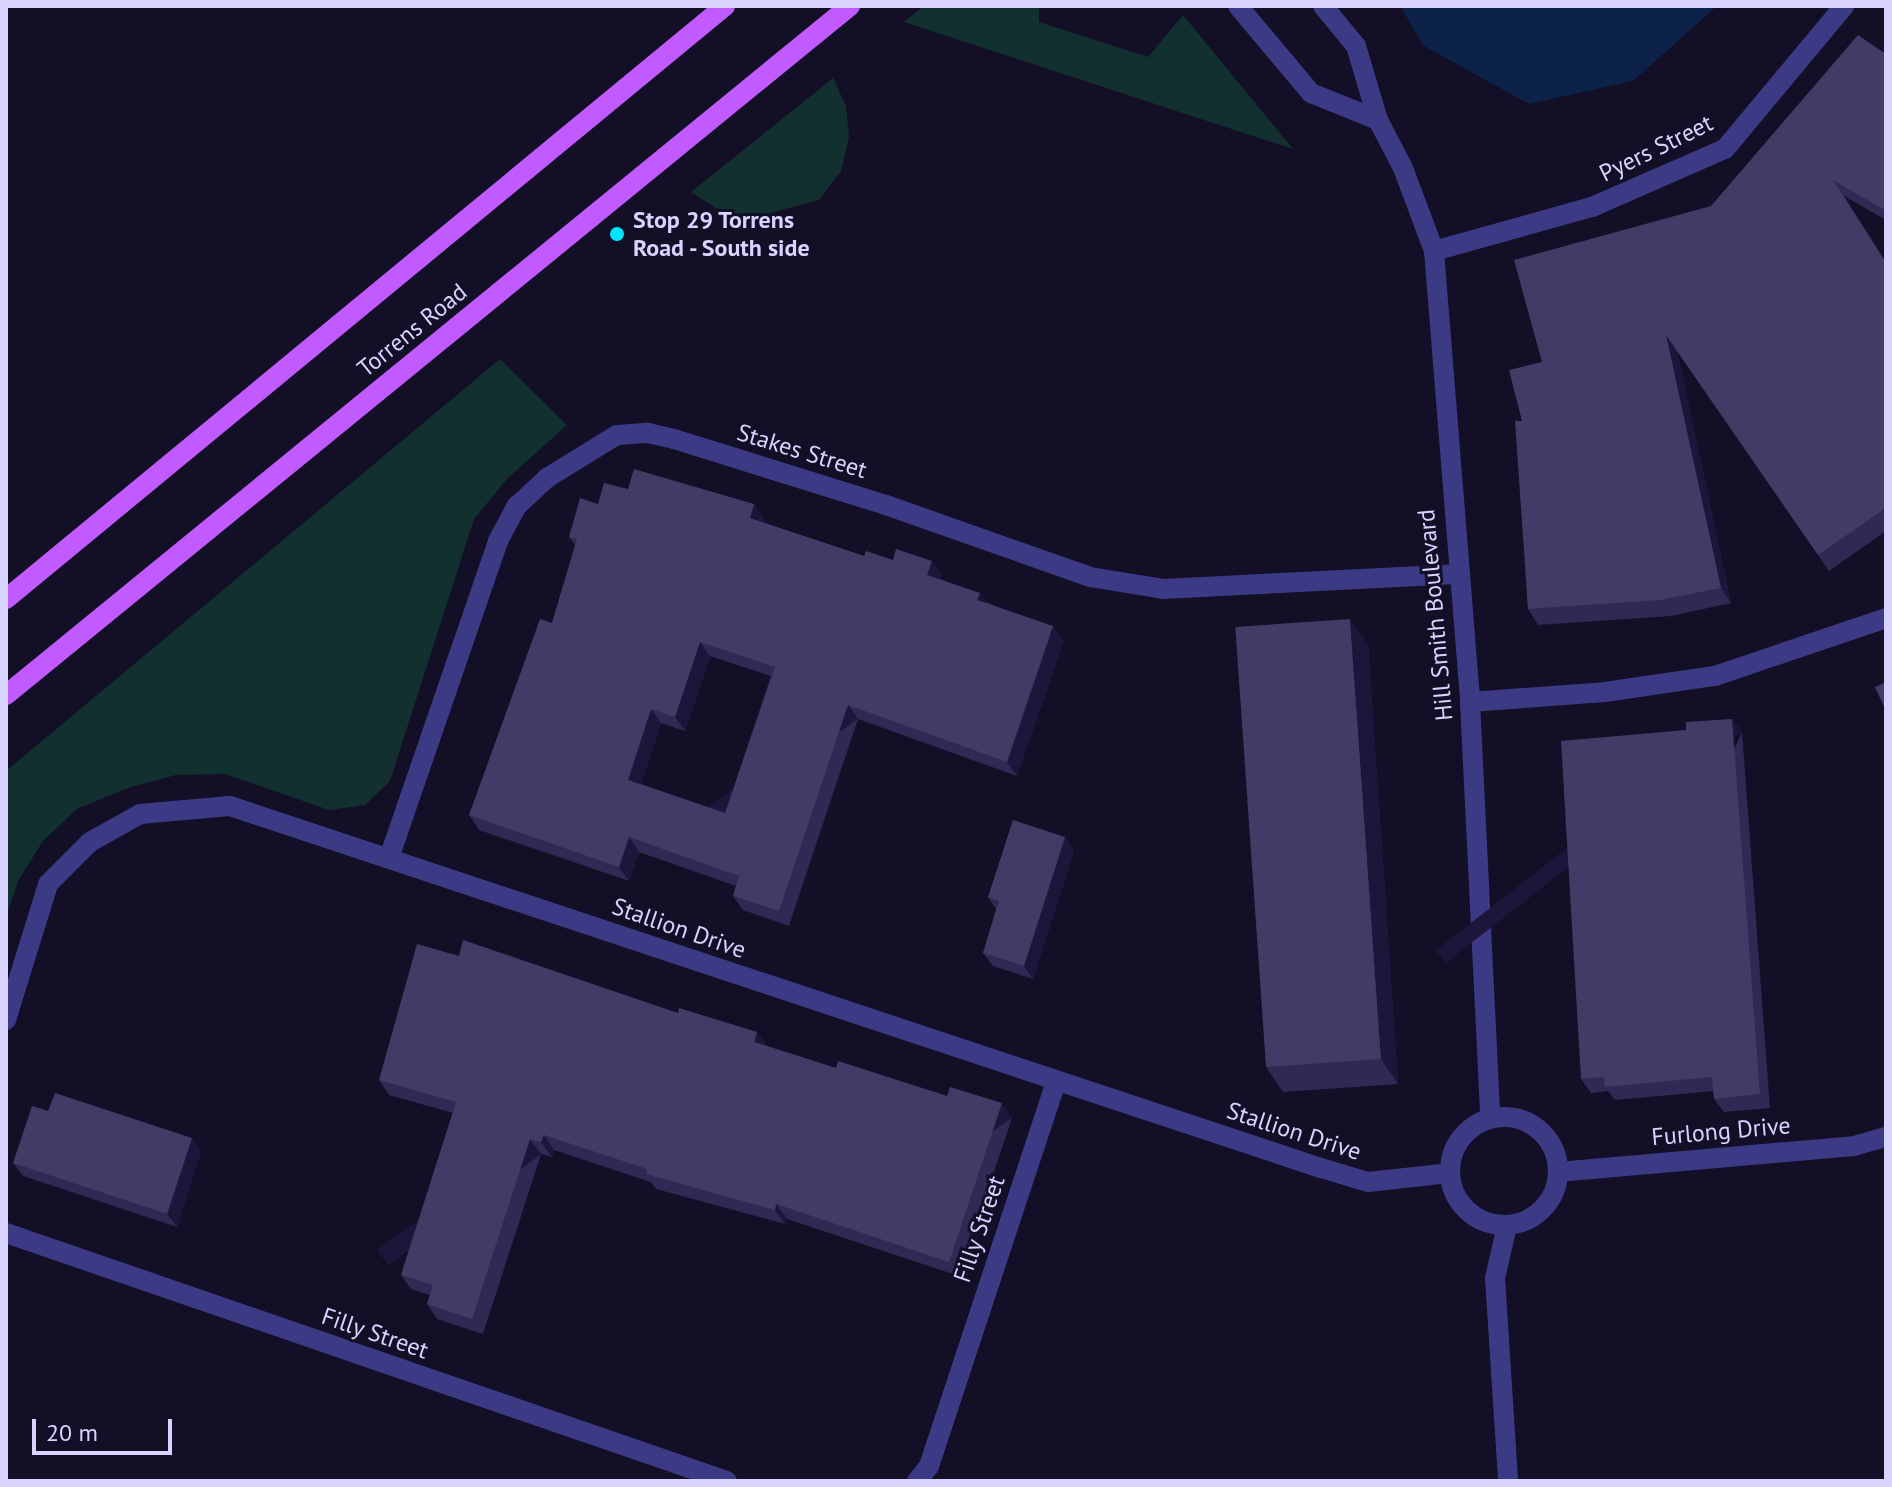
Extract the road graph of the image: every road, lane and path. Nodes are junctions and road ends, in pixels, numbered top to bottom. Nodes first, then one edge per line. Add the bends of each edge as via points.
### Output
1 (725, 6) edge
2 (850, 6) edge
3 (1238, 6) edge
4 (1323, 6) edge
5 (1844, 6) edge
6 (1378, 120) junction
7 (1434, 251) junction
8 (1457, 574) junction
9 (6, 599) edge
10 (1886, 618) edge
11 (6, 695) edge
12 (1470, 702) junction
13 (389, 858) junction
14 (6, 1020) edge
15 (1056, 1083) junction
16 (1490, 1118) junction
17 (1886, 1137) edge
18 (1558, 1172) junction
19 (1449, 1173) junction
20 (1507, 1226) junction
21 (6, 1233) edge
22 (727, 1481) edge
23 (917, 1481) edge
24 (1508, 1481) edge

1 - 9 main road, Torrens Road
2 - 11 main road, Torrens Road
3 - 6 street via 1311,93
4 - 6 street, Hill Smith Boulevard via 1356,46
5 - 7 street, Pyers Street via 1725,149 1592,207
6 - 7 street, Hill Smith Boulevard via 1403,168
7 - 8 street, Hill Smith Boulevard
8 - 12 street, Hill Smith Boulevard
8 - 13 street, Stakes Street via 1163,589 1090,577 776,470 648,433 617,435 547,478 517,506 498,541
10 - 12 street via 1715,676 1605,692
12 - 16 street, Hill Smith Boulevard
13 - 14 street, Stallion Drive via 230,806 140,814 90,842 48,884
13 - 15 street, Stallion Drive
15 - 19 street, Stallion Drive via 1368,1182
15 - 23 street, Filly Street via 929,1466
16 - 18 street via 1523,1120 1537,1128 1549,1140
16 - 19 street via 1460,1139
17 - 18 street, Furlong Drive via 1854,1146
18 - 20 street via 1548,1202 1537,1214
19 - 20 street via 1453,1191 1468,1211 1490,1224
20 - 24 street via 1495,1278
21 - 22 street, Filly Street

